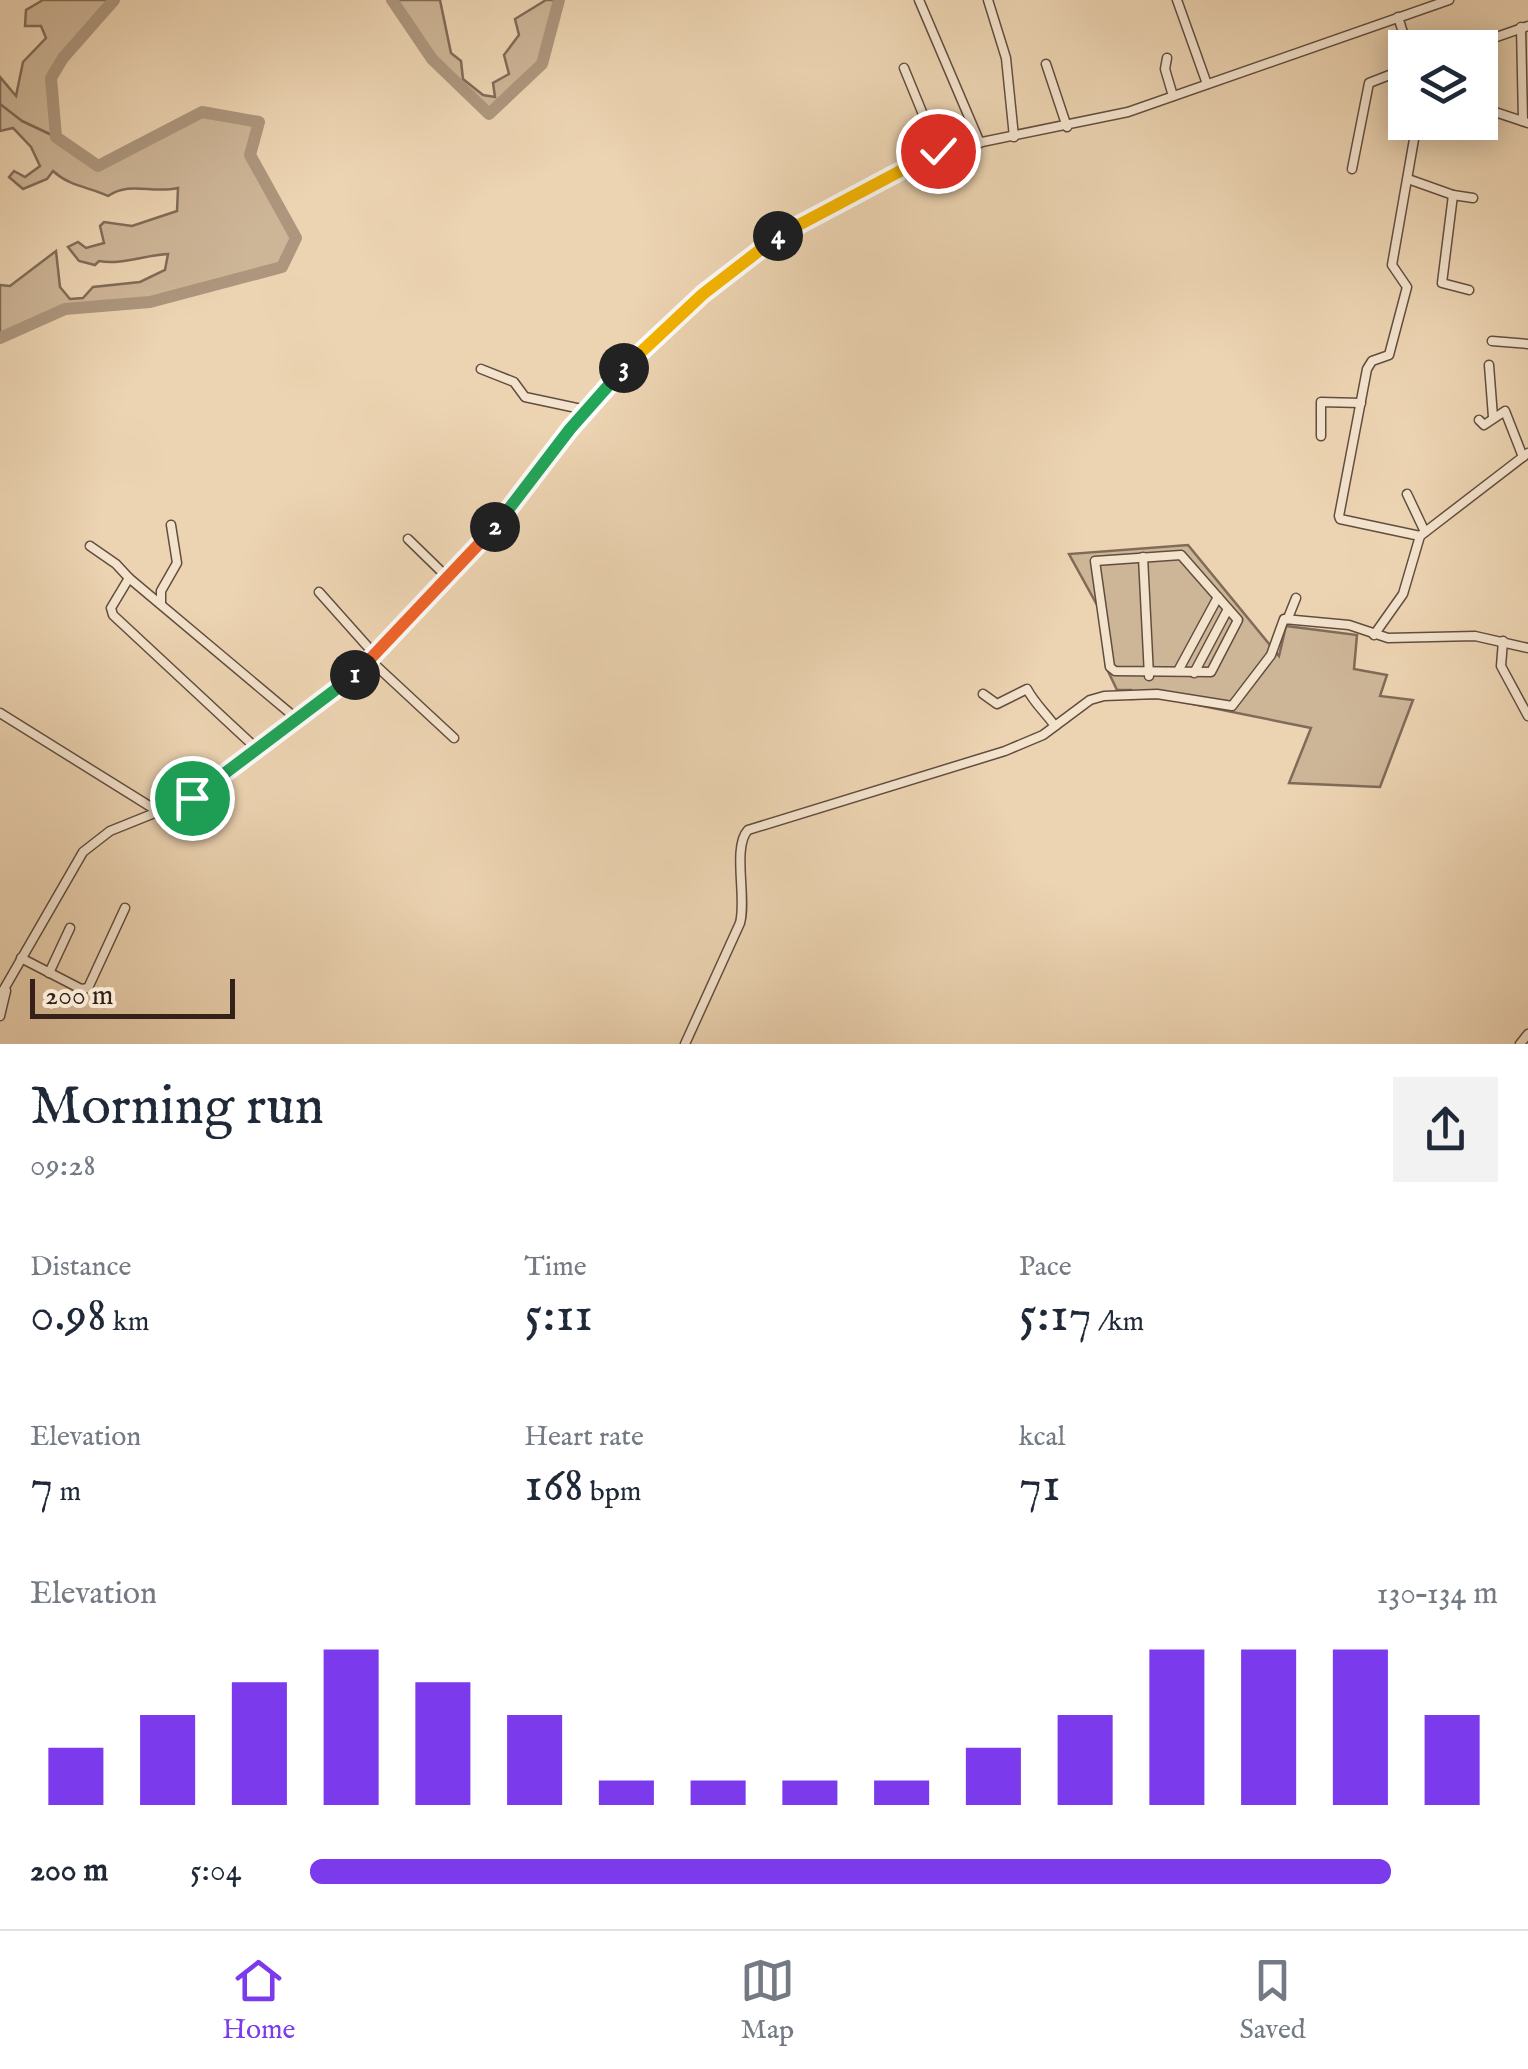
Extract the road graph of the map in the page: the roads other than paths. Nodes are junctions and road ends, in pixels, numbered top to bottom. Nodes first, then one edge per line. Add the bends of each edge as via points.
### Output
1 (919, 0) edge
2 (988, 0) edge
3 (1178, 0) edge
4 (1411, 0) edge
5 (1449, 0) edge
6 (1412, 12) junction
7 (1398, 17) junction
8 (1525, 27) edge
9 (1402, 30) edge
10 (1498, 36) edge
11 (1167, 58) dead end
12 (1046, 64) dead end
13 (904, 68) dead end
14 (1388, 76) edge
15 (1207, 84) junction
16 (1173, 96) junction
17 (1498, 113) edge
18 (1525, 122) edge
19 (1067, 128) junction
20 (1014, 137) junction
21 (1415, 140) edge
22 (980, 143) junction
23 (938, 151) junction
24 (1352, 169) dead end
25 (1408, 179) junction
26 (1453, 195) junction
27 (1474, 198) dead end
28 (1469, 290) dead end
29 (1492, 341) dead end
30 (1528, 344) edge
31 (1489, 365) dead end
32 (480, 370) dead end
33 (1361, 403) junction
34 (586, 410) junction
35 (1494, 418) junction
36 (1478, 420) dead end
37 (1321, 436) dead end
38 (1525, 455) edge
39 (1406, 494) dead end
40 (170, 525) dead end
41 (1422, 534) junction
42 (408, 539) dead end
43 (90, 546) dead end
44 (1143, 557) junction
45 (129, 578) junction
46 (448, 578) junction
47 (318, 592) dead end
48 (1218, 597) junction
49 (1296, 598) dead end
50 (161, 604) junction
51 (1228, 610) junction
52 (1288, 618) junction
53 (1374, 635) junction
54 (1503, 641) junction
55 (1528, 648) edge
56 (374, 658) junction
57 (1178, 671) junction
58 (1152, 673) junction
59 (1194, 673) junction
60 (1528, 692) edge
61 (1515, 693) junction
62 (982, 694) dead end
63 (1154, 694) junction
64 (0, 714) edge
65 (1528, 716) edge
66 (297, 719) junction
67 (1056, 726) junction
68 (454, 738) dead end
69 (256, 749) junction
70 (158, 812) junction
71 (125, 908) dead end
72 (70, 928) dead end
73 (21, 958) junction
74 (49, 973) junction
75 (6, 986) junction
76 (0, 996) edge
77 (0, 1016) edge
78 (1528, 1034) edge
79 (685, 1044) edge
80 (1520, 1044) edge

1 - 22 street
2 - 20 street via 1006,58
3 - 15 street
4 - 6 street
5 - 6 street
6 - 7 street
7 - 9 street
7 - 15 street
8 - 10 street
8 - 18 street
11 - 16 street
12 - 19 street
13 - 23 street
14 - 24 street via 1368,84
15 - 16 street
16 - 19 street
17 - 18 street
19 - 20 street
20 - 22 street
21 - 25 street
22 - 23 street
23 - 34 street via 761,247 685,309
25 - 26 street
25 - 33 street via 1392,266 1408,287 1402,320 1389,356 1370,364
26 - 27 street
26 - 28 street via 1442,282
29 - 30 street
31 - 35 street
32 - 34 street via 514,382 525,397
33 - 37 street via 1322,402
33 - 41 street via 1339,518
34 - 46 street
35 - 36 street via 1484,425
35 - 38 street via 1505,411
38 - 41 street
39 - 41 street
40 - 50 street via 177,563
41 - 53 street via 1403,594
42 - 46 street
43 - 45 street
44 - 48 street via 1183,556
44 - 58 street
44 - 58 street via 1094,563 1110,666
45 - 50 street
45 - 69 street via 113,615
46 - 56 street
47 - 56 street
48 - 51 street
48 - 57 street
49 - 52 street
50 - 66 street
51 - 59 street
51 - 59 street via 1238,622 1211,672
52 - 53 street
52 - 63 street via 1280,622 1271,655 1232,706
53 - 54 street
54 - 55 street
54 - 61 street via 1500,660
56 - 66 street
56 - 68 street
57 - 58 street
57 - 59 street
58 - 63 street
60 - 61 street
61 - 65 street
62 - 67 street via 997,704 1027,689
63 - 67 street via 1090,700
64 - 70 street
66 - 69 street
67 - 79 street via 1005,751 744,833 742,918
69 - 70 street via 200,792
70 - 73 street via 110,830 82,852
71 - 74 street via 88,988
72 - 74 street
73 - 74 street
73 - 75 street
75 - 76 street
75 - 77 street
78 - 80 street

